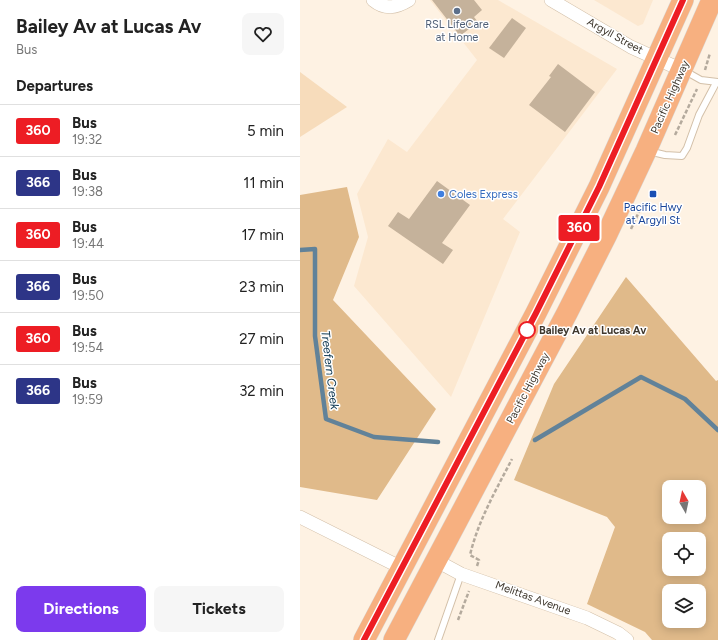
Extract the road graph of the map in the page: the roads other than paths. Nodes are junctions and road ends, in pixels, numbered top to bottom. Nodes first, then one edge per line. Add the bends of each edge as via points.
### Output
1 (373, 0) edge
2 (410, 0) edge
3 (550, 0) edge
4 (683, 0) edge
5 (712, 0) edge
6 (657, 58) junction
7 (682, 70) junction
8 (717, 82) edge
9 (646, 151) junction
10 (300, 517) edge
11 (437, 561) junction
12 (402, 568) junction
13 (461, 574) junction
14 (364, 640) edge
15 (394, 640) edge
16 (438, 640) edge
17 (627, 640) edge

1 - 2 street via 380,5 391,7
3 - 6 street, Argyll Street via 631,47
4 - 6 highway
5 - 7 highway, Pacific Highway
6 - 7 street, Argyll Street
6 - 12 highway via 599,187 536,313
7 - 8 lane via 701,80
7 - 9 highway, Pacific Highway
8 - 9 lane via 699,115 682,156
9 - 11 highway, Pacific Highway via 567,313
10 - 12 street
11 - 13 street, Melittas Avenue
11 - 15 highway, Pacific Highway
12 - 14 highway
13 - 16 lane
13 - 17 street, Melittas Avenue via 587,618

